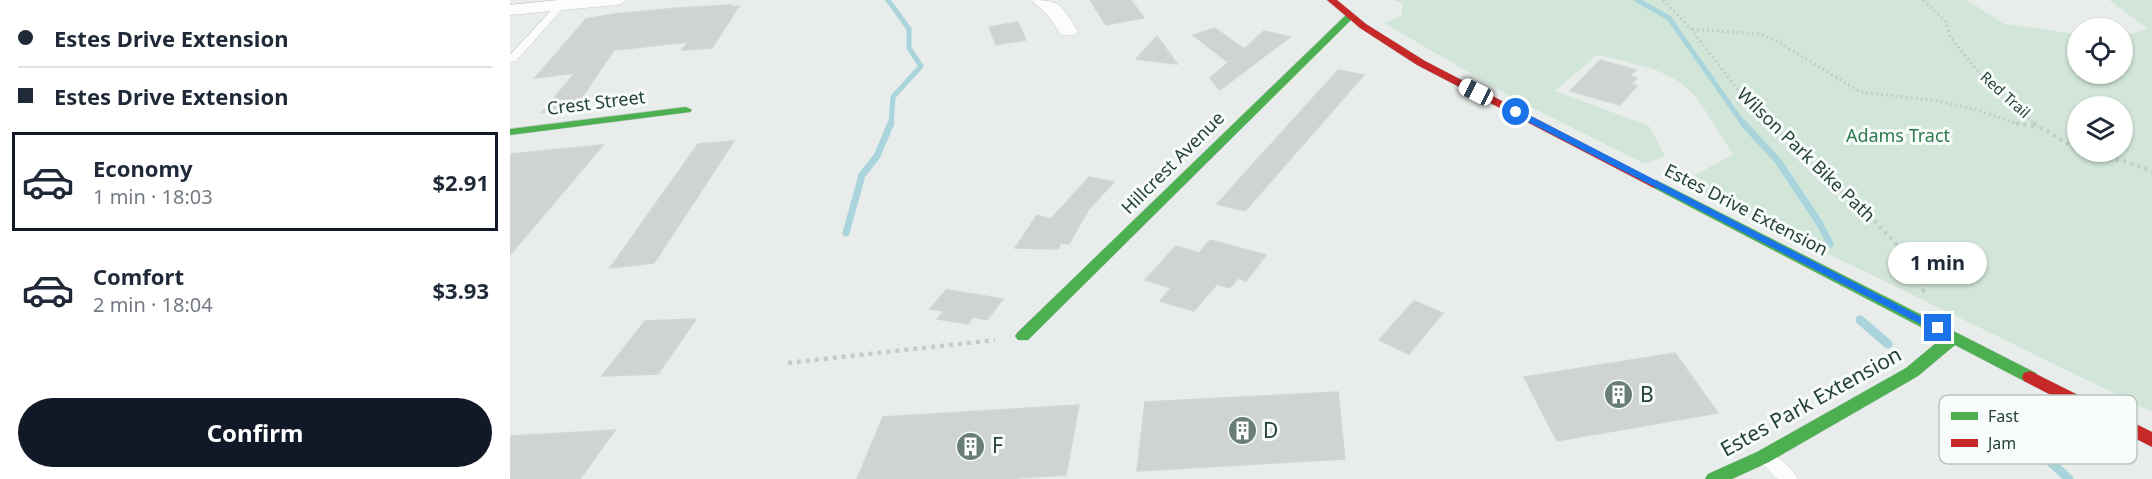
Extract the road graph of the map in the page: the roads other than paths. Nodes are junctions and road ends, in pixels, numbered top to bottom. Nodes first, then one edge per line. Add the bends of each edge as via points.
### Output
1 (616, 0) edge
2 (1040, 0) edge
3 (1331, 0) edge
4 (561, 5) junction
5 (510, 10) edge
6 (1349, 17) junction
7 (1068, 31) dead end
8 (512, 59) dead end
9 (686, 110) dead end
10 (510, 132) edge
11 (1023, 336) road end
12 (1954, 337) junction
13 (2065, 395) edge
14 (2137, 432) edge
15 (2152, 440) edge
16 (1763, 457) junction
17 (1714, 479) edge
18 (1789, 479) edge

1 - 4 street
2 - 7 street via 1055,11
3 - 6 street, Estes Drive Extension
4 - 5 street
4 - 8 lane
6 - 11 street, Hillcrest Avenue
6 - 12 street, Estes Drive Extension via 1421,63
9 - 10 street, Crest Street
12 - 13 street, Estes Drive Extension
12 - 16 street, Estes Park Extension via 1912,372
14 - 15 street, Estes Drive Extension
16 - 17 street, Estes Park Extension
16 - 18 lane

